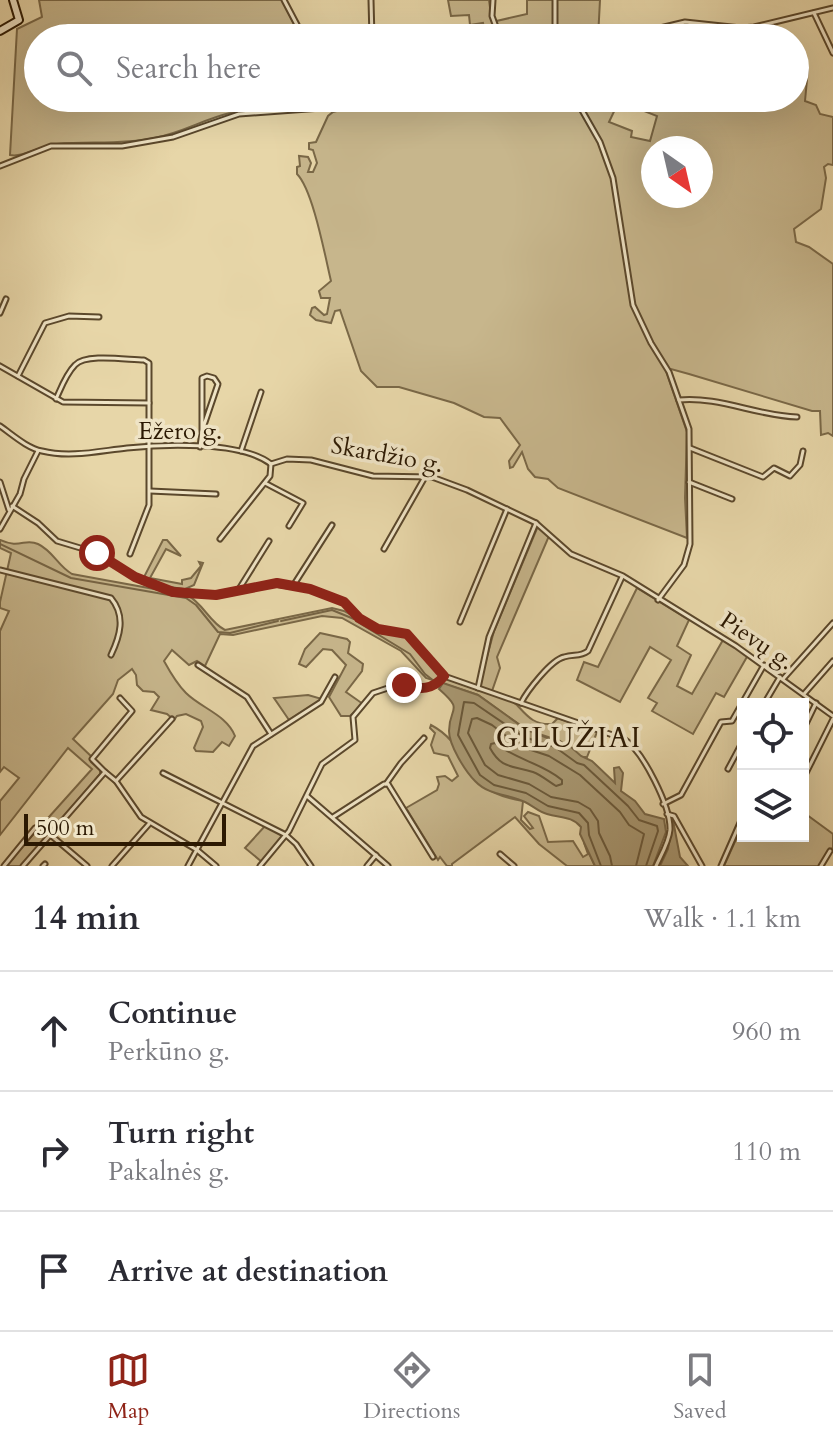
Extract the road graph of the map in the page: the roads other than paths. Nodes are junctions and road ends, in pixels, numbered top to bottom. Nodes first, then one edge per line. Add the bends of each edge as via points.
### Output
1 (13, 0) edge
2 (284, 0) edge
3 (371, 0) edge
4 (493, 0) edge
5 (555, 0) edge
6 (833, 8) edge
7 (814, 13) junction
8 (297, 24) edge
9 (372, 24) edge
10 (495, 24) edge
11 (555, 24) edge
12 (670, 24) edge
13 (697, 24) edge
14 (767, 24) edge
15 (0, 31) edge
16 (833, 53) edge
17 (265, 112) edge
18 (583, 112) edge
19 (0, 166) edge
20 (6, 299) dead end
21 (0, 313) edge
22 (99, 317) dead end
23 (0, 366) edge
24 (18, 376) junction
25 (261, 392) dead end
26 (56, 399) junction
27 (679, 400) junction
28 (149, 403) junction
29 (797, 417) dead end
30 (0, 426) edge
31 (202, 431) junction
32 (148, 447) junction
33 (200, 447) junction
34 (690, 448) junction
35 (38, 451) junction
36 (241, 451) junction
37 (803, 451) dead end
38 (271, 464) junction
39 (425, 477) junction
40 (0, 482) edge
41 (689, 482) junction
42 (265, 483) junction
43 (150, 491) junction
44 (216, 494) dead end
45 (732, 499) dead end
46 (10, 508) junction
47 (507, 509) junction
48 (536, 523) junction
49 (332, 525) dead end
50 (289, 526) dead end
51 (0, 529) edge
52 (220, 539) dead end
53 (269, 541) dead end
54 (384, 549) dead end
55 (130, 554) dead end
56 (0, 570) edge
57 (623, 576) junction
58 (293, 586) junction
59 (238, 590) junction
60 (658, 600) junction
61 (460, 622) dead end
62 (833, 623) edge
63 (111, 655) dead end
64 (833, 661) edge
65 (198, 665) dead end
66 (764, 665) junction
67 (444, 676) junction
68 (335, 677) dead end
69 (782, 678) junction
70 (478, 688) junction
71 (804, 694) junction
72 (120, 698) dead end
73 (768, 698) edge
74 (521, 703) junction
75 (816, 703) junction
76 (809, 718) edge
77 (833, 718) edge
78 (172, 719) dead end
79 (271, 734) junction
80 (424, 738) dead end
81 (737, 752) edge
82 (728, 769) dead end
83 (807, 770) edge
84 (105, 772) junction
85 (163, 773) dead end
86 (116, 781) junction
87 (386, 784) junction
88 (307, 796) junction
89 (222, 803) junction
90 (663, 804) junction
91 (667, 814) junction
92 (333, 817) junction
93 (149, 824) junction
94 (737, 830) edge
95 (51, 834) junction
96 (286, 835) junction
97 (197, 850) junction
98 (830, 851) dead end
99 (500, 854) dead end
100 (376, 855) junction
101 (433, 857) dead end
102 (4, 866) edge
103 (23, 866) edge
104 (87, 866) edge
105 (112, 866) edge
106 (188, 866) edge
107 (216, 866) edge
108 (260, 866) edge
109 (311, 866) edge
110 (367, 866) edge
111 (388, 866) edge
112 (514, 866) edge
113 (656, 866) edge
114 (702, 866) edge
115 (721, 866) edge
116 (821, 866) edge

1 - 15 main road via 19,20
2 - 8 street
3 - 9 street
4 - 10 street
5 - 11 street
6 - 7 street
7 - 14 street
7 - 16 street
12 - 13 street
17 - 19 street via 239,114 152,142 47,147
18 - 27 street via 613,178 633,305
20 - 21 street
22 - 24 street via 69,316 45,323
23 - 24 street
24 - 26 street
25 - 36 street
26 - 28 street
26 - 28 street via 81,361 144,360 150,368
27 - 29 street
27 - 34 street
28 - 32 street
30 - 35 street, Ežero g.
31 - 31 street via 218,384 207,376 202,379
31 - 33 street
32 - 33 street, Ežero g.
32 - 35 street, Ežero g. via 80,454
32 - 43 street
33 - 36 street, Ežero g.
34 - 37 street via 761,477 773,468 790,476
34 - 41 street
35 - 46 street
36 - 38 street, Ežero g.
38 - 39 street, Skardžio g. via 300,459 373,476
38 - 42 street
39 - 47 street, Skardžio g.
39 - 54 street
40 - 46 street
41 - 45 street
41 - 60 street via 688,555
42 - 50 street via 303,503
42 - 52 street
43 - 44 street
43 - 55 street
46 - 51 street
46 - 59 street via 57,541 97,553 135,577 173,592
47 - 48 street, Skardžio g.
47 - 61 street
48 - 57 street, Skardžio g. via 575,556
48 - 70 street via 489,637
49 - 58 street
53 - 59 street
56 - 63 street via 111,598 120,623
57 - 60 street, Skardžio g.
57 - 74 street via 588,651 554,662
58 - 59 street
58 - 67 street via 341,600 383,631 407,634
60 - 66 street, Pievų g.
62 - 69 street
64 - 71 street
65 - 79 street via 247,697
66 - 69 street, Pievų g.
66 - 90 street via 732,721 721,722 681,795
67 - 70 street
67 - 88 street via 419,690 397,685 373,693 353,717 354,742 322,764
68 - 79 street via 321,702
69 - 71 street, Pievų g.
69 - 73 street
70 - 74 street
71 - 75 street, Pievų g.
72 - 84 street via 131,713 92,759
74 - 90 street via 628,741 641,756
75 - 76 street
75 - 77 street, Pievų g.
77 - 83 street
78 - 86 street
79 - 89 street via 250,749
80 - 87 street
81 - 82 street
84 - 86 street
84 - 95 street
85 - 89 street
86 - 93 street
87 - 92 street
87 - 101 street
88 - 92 street
88 - 96 street
89 - 96 street
89 - 97 street
90 - 91 street
91 - 113 street via 670,831
91 - 114 street via 674,816
92 - 100 street
93 - 97 street
93 - 105 street
94 - 115 street
95 - 102 street via 38,826
95 - 103 street
95 - 104 street
96 - 108 street
96 - 109 street
97 - 106 street
97 - 107 street
98 - 116 street
99 - 112 street
100 - 110 street
100 - 111 street

